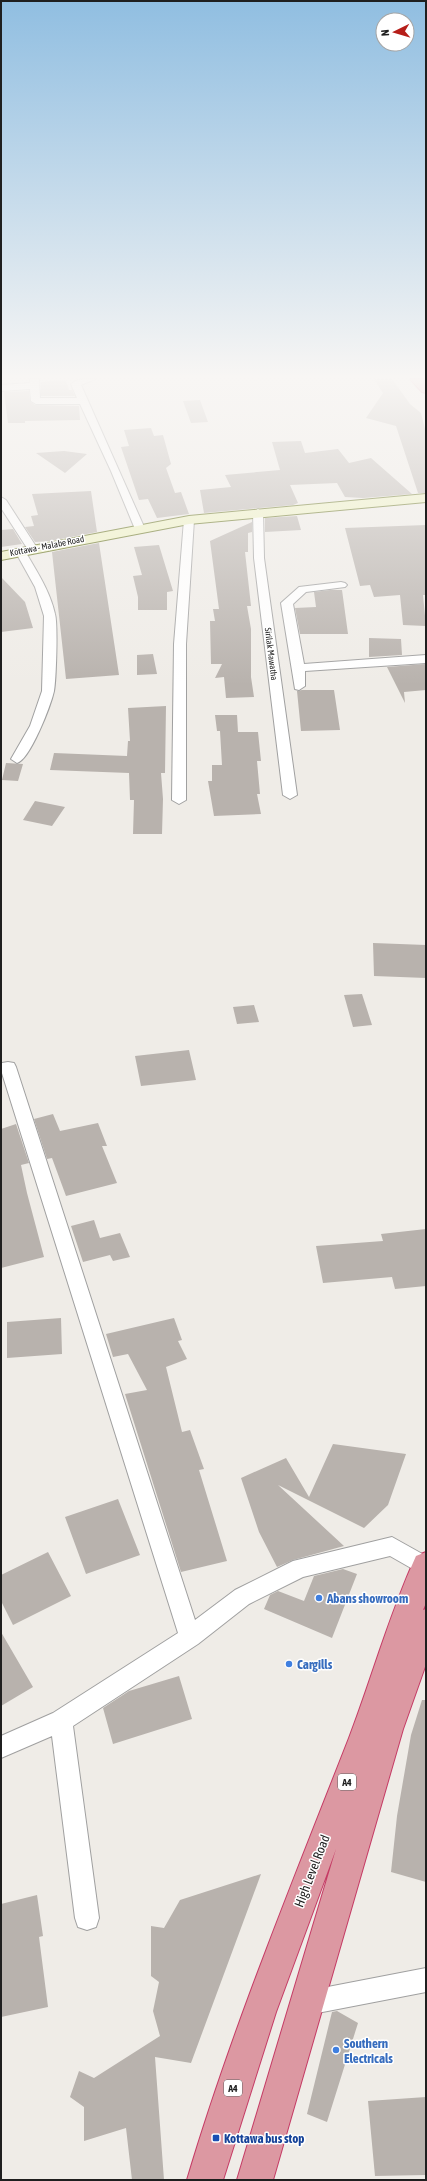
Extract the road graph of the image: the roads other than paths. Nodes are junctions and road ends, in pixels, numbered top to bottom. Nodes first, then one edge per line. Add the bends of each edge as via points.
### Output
1 (120, 481) edge
2 (426, 498) edge
3 (1, 500) edge
4 (258, 512) junction
5 (189, 520) junction
6 (140, 529) junction
7 (26, 550) junction
8 (1, 556) edge
9 (340, 585) dead end
10 (426, 659) edge
11 (299, 668) junction
12 (299, 686) dead end
13 (16, 759) dead end
14 (290, 795) dead end
15 (179, 800) dead end
16 (8, 1067) dead end
17 (426, 1566) edge
18 (426, 1623) edge
19 (190, 1637) junction
20 (61, 1721) junction
21 (1, 1747) edge
22 (87, 1918) dead end
23 (426, 1980) edge
24 (308, 2003) junction
25 (205, 2180) edge
26 (254, 2180) edge

1 - 6 street
2 - 4 street, Kottawa - Malabe Road
3 - 7 street
4 - 5 street, Kottawa - Malabe Road
4 - 14 street, Sirilak Mawatha via 259,558
5 - 6 street, Kottawa - Malabe Road
5 - 15 street via 180,644
6 - 7 street, Kottawa - Malabe Road
7 - 8 street, Kottawa - Malabe Road
7 - 13 street via 50,616 48,691 36,726
9 - 11 street via 303,589 287,603
10 - 11 street
11 - 12 street
16 - 19 street
17 - 19 street via 392,1546 300,1568 242,1597
17 - 25 highway, High Level Road / A4 via 396,1644 370,1723 263,1996 216,2138
18 - 24 highway, A4 via 388,1729
19 - 20 street
20 - 21 street
20 - 22 street
23 - 24 street
24 - 26 highway, A4

